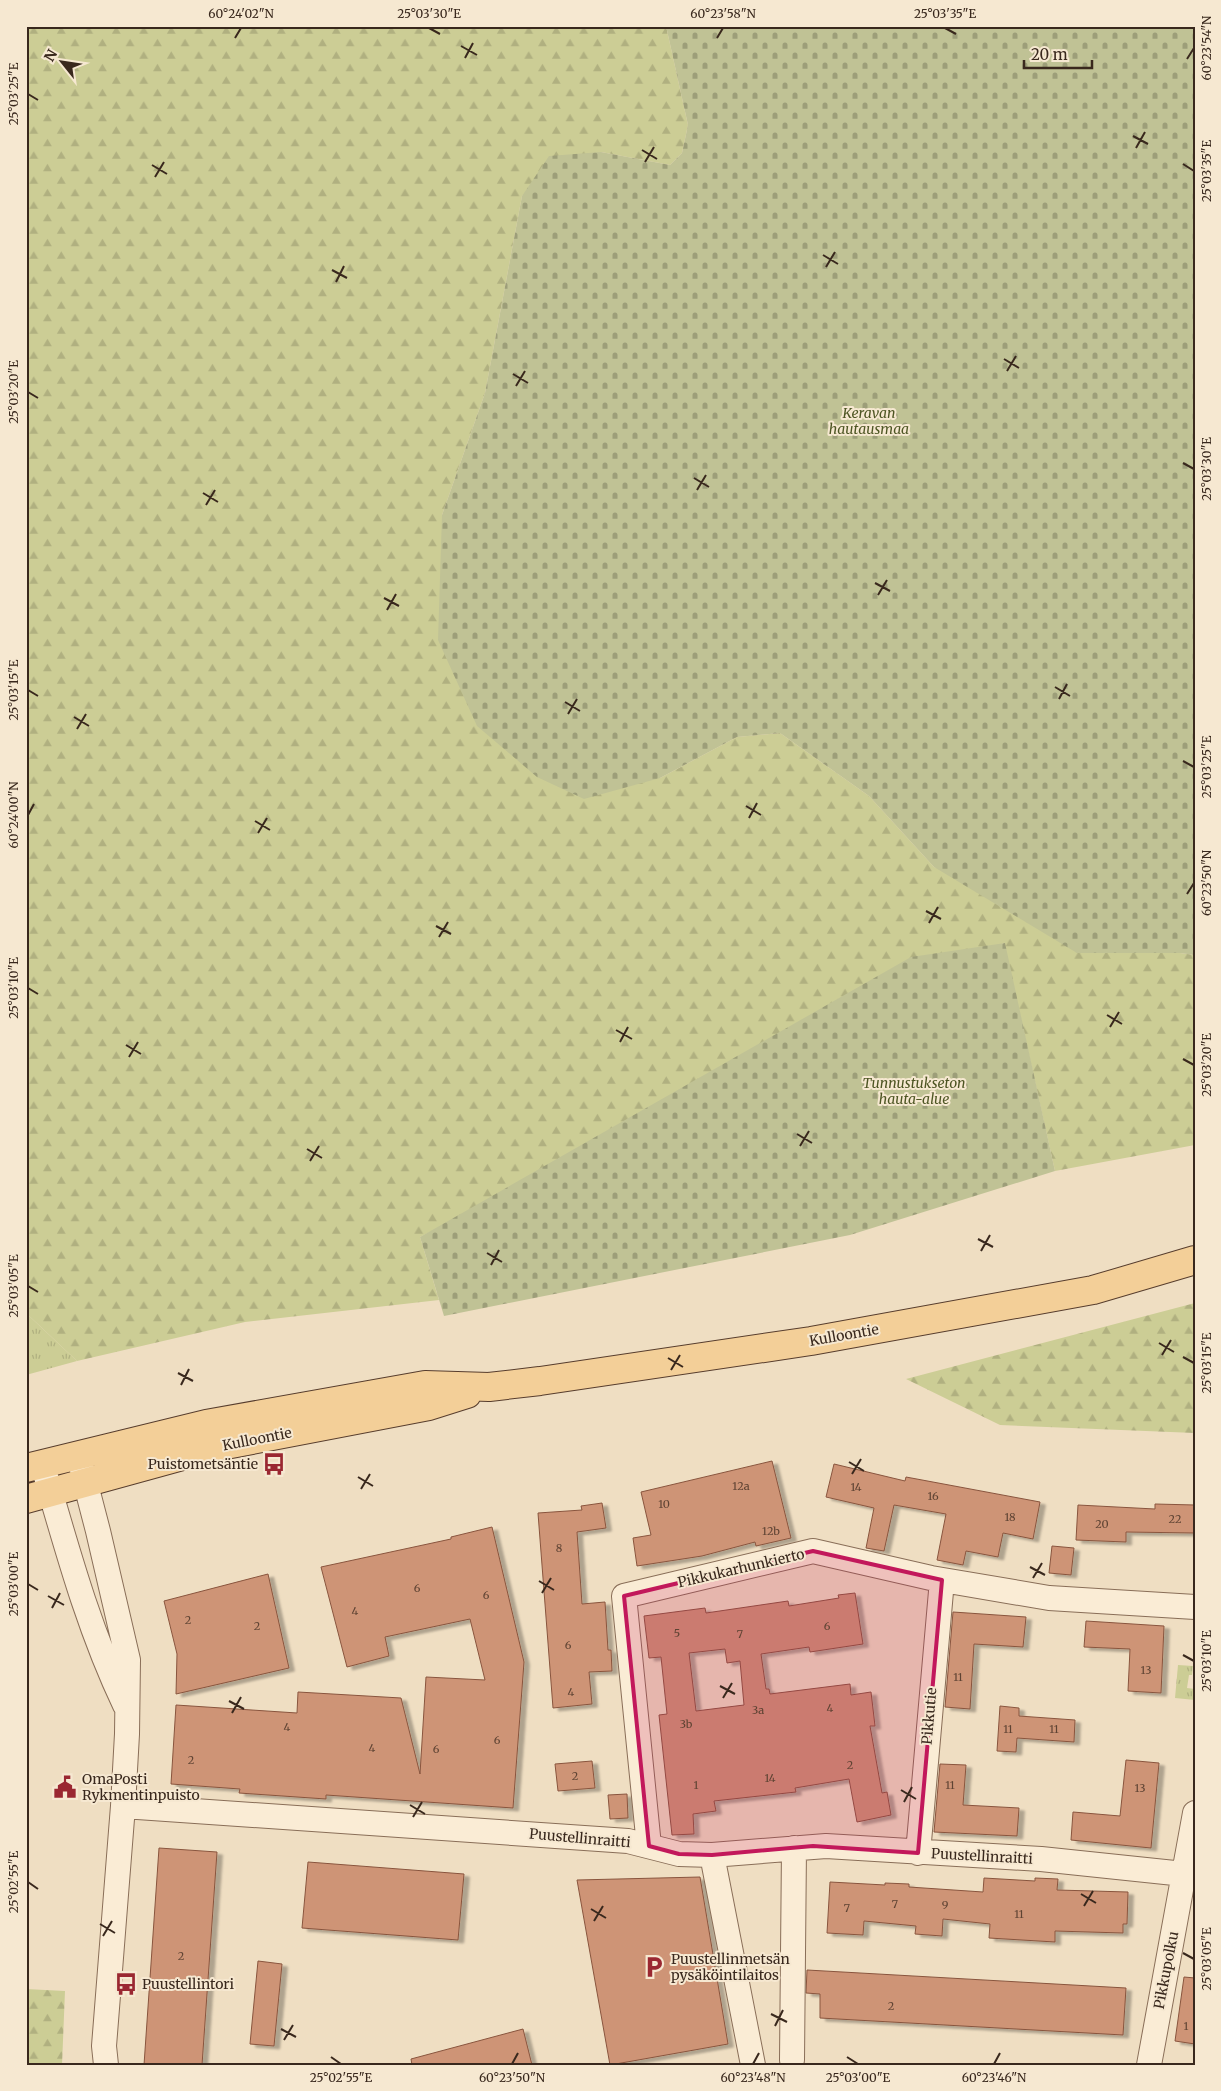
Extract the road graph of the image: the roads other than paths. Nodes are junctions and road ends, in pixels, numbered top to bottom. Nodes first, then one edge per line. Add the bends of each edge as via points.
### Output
1 (1195, 1260) edge
2 (489, 1387) junction
3 (78, 1454) junction
4 (34, 1466) edge
5 (85, 1483) junction
6 (38, 1496) edge
7 (942, 1580) junction
8 (1195, 1606) edge
9 (128, 1711) junction
10 (123, 1806) junction
11 (1195, 1813) edge
12 (649, 1846) junction
13 (794, 1848) junction
14 (918, 1853) junction
15 (712, 1855) junction
16 (1184, 1874) junction
17 (792, 2060) dead end
18 (106, 2065) edge
19 (753, 2065) edge
20 (1149, 2065) edge

1 - 2 main road, Kulloontie via 1093,1290 849,1335
2 - 3 main road, Kulloontie via 425,1386 206,1424
2 - 5 main road, Kulloontie via 429,1406 215,1447
3 - 4 main road, Kulloontie
3 - 5 street
4 - 6 street
5 - 6 main road, Kulloontie
5 - 9 street via 128,1660
6 - 9 street via 64,1540 107,1668
7 - 8 street, Pikkukarhunkierto via 1049,1598
7 - 12 street, Pikkukarhunkierto via 813,1551 624,1596
7 - 14 street, Pikkutie
9 - 10 street
10 - 12 street, Puustellinraitti via 628,1841
10 - 18 street via 104,2046
11 - 16 street
12 - 15 street, Puustellinraitti via 680,1854
13 - 14 street, Puustellinraitti via 826,1846
13 - 15 street, Puustellinraitti
13 - 17 street
14 - 16 street, Puustellinraitti via 1040,1859
15 - 19 street
16 - 20 street, Pikkupolku

